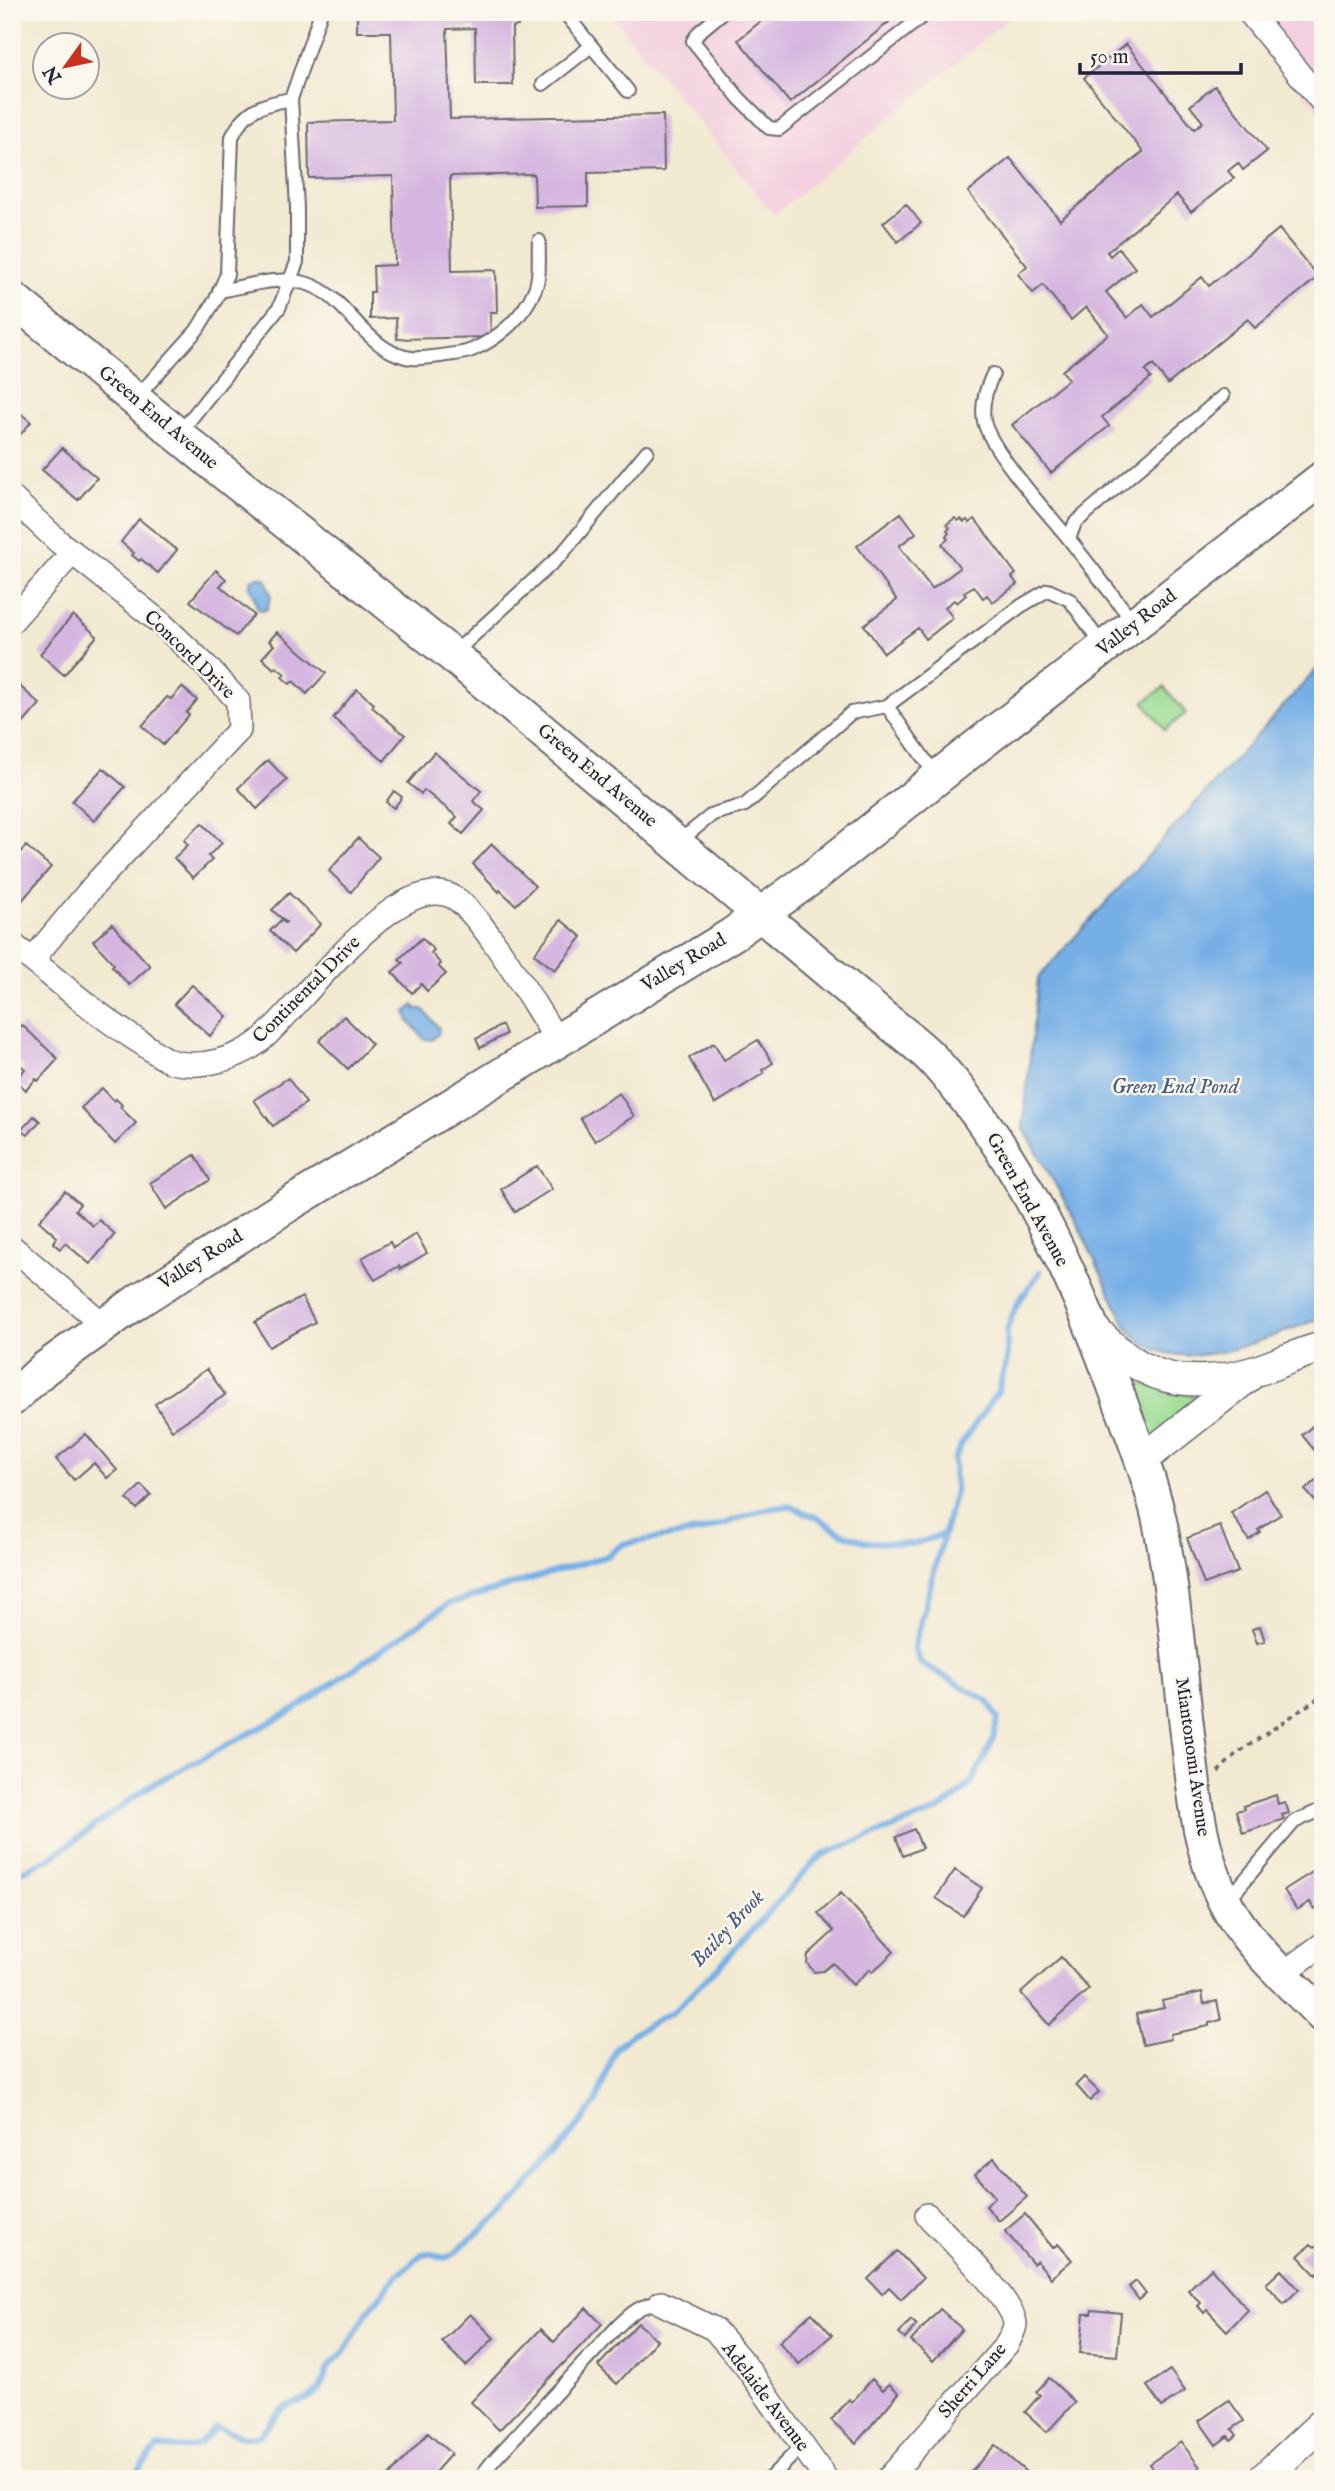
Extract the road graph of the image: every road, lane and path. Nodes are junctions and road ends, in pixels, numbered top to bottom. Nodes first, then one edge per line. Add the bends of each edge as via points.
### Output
1 (321, 12) edge
2 (564, 12) edge
3 (723, 12) edge
4 (928, 12) edge
5 (1249, 12) edge
6 (590, 47) junction
7 (543, 84) dead end
8 (628, 91) dead end
9 (291, 99) junction
10 (1323, 103) edge
11 (539, 241) dead end
12 (290, 279) junction
13 (219, 291) junction
14 (12, 298) edge
15 (993, 374) dead end
16 (1223, 396) dead end
17 (135, 400) junction
18 (178, 435) junction
19 (647, 451) dead end
20 (1323, 478) edge
21 (12, 498) edge
22 (1069, 539) junction
23 (73, 552) junction
24 (12, 621) edge
25 (1135, 624) junction
26 (1105, 647) junction
27 (452, 655) junction
28 (887, 706) junction
29 (937, 778) junction
30 (677, 843) junction
31 (761, 913) junction
32 (12, 944) edge
33 (32, 960) junction
34 (557, 1040) junction
35 (12, 1247) edge
36 (104, 1325) junction
37 (1094, 1330) junction
38 (1323, 1347) edge
39 (1259, 1370) junction
40 (12, 1399) edge
41 (1141, 1461) junction
42 (1323, 1695) edge
43 (1322, 1809) edge
44 (1197, 1814) junction
45 (1225, 1903) junction
46 (1323, 1944) edge
47 (1282, 1974) junction
48 (1323, 2016) edge
49 (927, 2215) dead end
50 (661, 2303) joint
51 (1323, 2423) edge
52 (802, 2446) junction
53 (482, 2478) edge
54 (769, 2479) edge
55 (827, 2479) edge
56 (888, 2479) edge
57 (1263, 2479) edge

1 - 9 lane
2 - 6 lane
3 - 4 lane via 693,41 746,105 769,128 779,129
5 - 10 street
6 - 7 lane
6 - 8 lane
9 - 12 lane via 297,262
9 - 13 lane via 253,110 240,121 232,137 227,274
11 - 12 lane via 537,286 522,313 497,336 470,351 438,356 410,360 385,349 362,331 335,299
12 - 13 lane
12 - 18 lane via 279,308
13 - 17 lane via 197,330
14 - 17 main road, Green End Avenue
15 - 22 lane via 983,404 984,423 993,443
16 - 22 lane via 1075,523
17 - 18 main road, Green End Avenue
18 - 27 main road, Green End Avenue
19 - 27 lane via 561,555
20 - 25 main road, Valley Road
21 - 23 street, Concord Drive
22 - 25 lane
23 - 24 street
23 - 33 street, Concord Drive via 206,666 238,701 239,730 96,883
25 - 26 main road, Valley Road
26 - 28 lane via 1070,600 1048,590
26 - 29 main road, Valley Road
27 - 30 main road, Green End Avenue
28 - 29 lane
28 - 30 lane via 851,713 745,805 713,814
29 - 31 main road, Valley Road
30 - 31 main road, Green End Avenue
31 - 34 main road, Valley Road
31 - 37 main road, Green End Avenue via 934,1061 980,1118 1023,1183
32 - 33 street, Continental Drive
33 - 34 street, Continental Drive via 108,1022 169,1061 205,1064 259,1041 315,986 340,954 379,920 412,898 436,892 452,896 477,917
34 - 36 main road, Valley Road via 288,1205
35 - 36 street
36 - 40 main road, Valley Road
37 - 39 street, Green End Avenue via 1148,1371 1175,1378 1207,1381
37 - 41 main road, Green End Avenue
38 - 39 street, Green End Avenue
39 - 41 street, Green End Avenue
41 - 44 main road, Miantonomi Avenue via 1160,1524 1170,1580
42 - 44 path via 1227,1763 1203,1792
43 - 45 lane via 1294,1822
44 - 45 main road, Miantonomi Avenue via 1213,1878
45 - 47 main road, Miantonomi Avenue
46 - 47 street
47 - 48 main road, Miantonomi Avenue
49 - 56 street, Sherri Lane via 1000,2294 1013,2314 1015,2327 1007,2344
50 - 52 street, Adelaide Avenue via 715,2329
50 - 53 lane via 632,2312
51 - 57 street
52 - 54 lane
52 - 55 street, Adelaide Avenue

